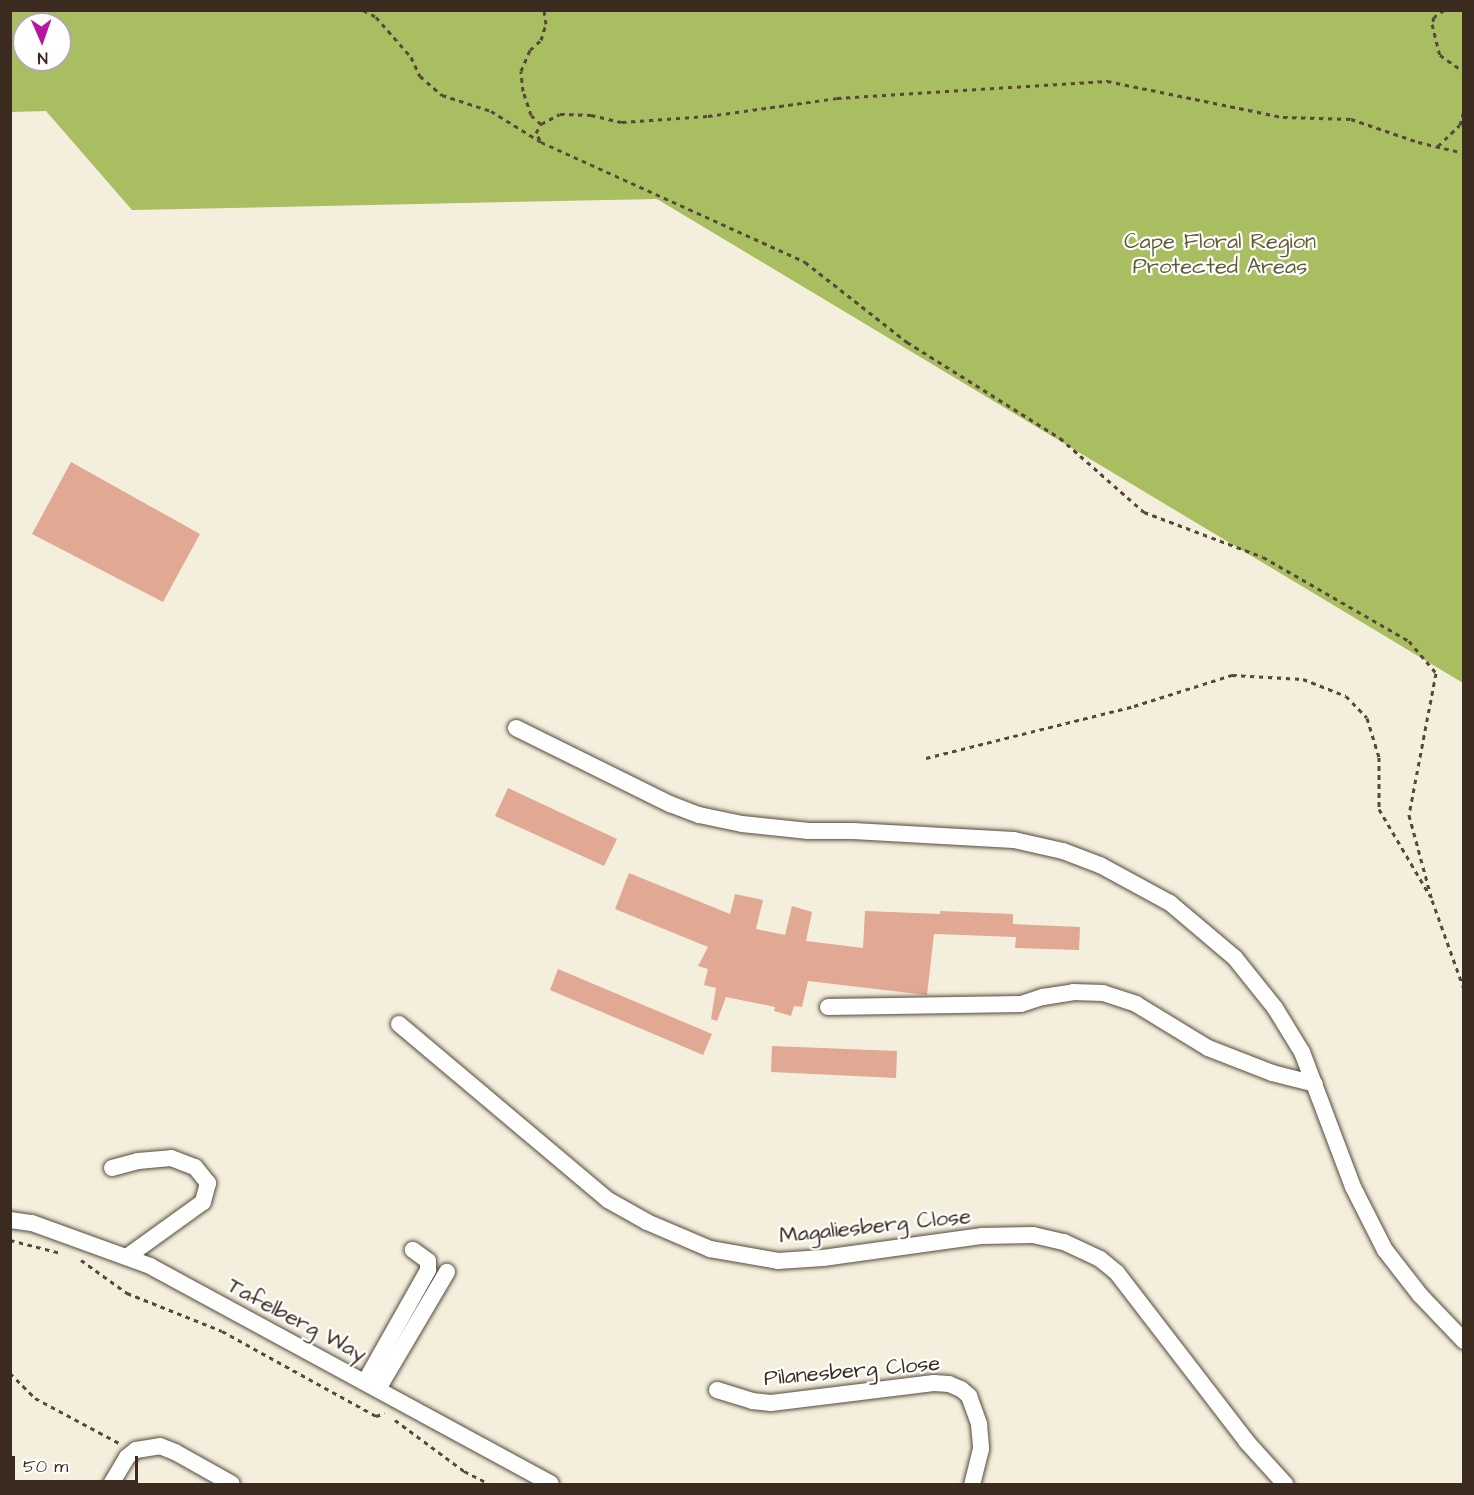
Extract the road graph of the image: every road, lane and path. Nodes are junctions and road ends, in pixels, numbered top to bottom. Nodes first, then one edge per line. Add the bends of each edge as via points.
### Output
1 (363, 10) edge
2 (544, 10) edge
3 (1444, 10) edge
4 (1464, 72) edge
5 (1464, 110) edge
6 (541, 124) junction
7 (541, 142) junction
8 (1437, 147) junction
9 (1464, 153) edge
10 (516, 728) dead end
11 (926, 758) dead end
12 (1432, 900) junction
13 (1464, 989) edge
14 (828, 1007) dead end
15 (399, 1024) dead end
16 (1315, 1084) junction
17 (112, 1168) dead end
18 (10, 1220) edge
19 (10, 1240) edge
20 (75, 1247) junction
21 (413, 1250) dead end
22 (65, 1253) dead end
23 (123, 1255) junction
24 (447, 1272) dead end
25 (1464, 1341) edge
26 (10, 1373) edge
27 (371, 1385) junction
28 (717, 1390) dead end
29 (136, 1450) junction
30 (111, 1485) edge
31 (232, 1485) edge
32 (489, 1485) edge
33 (551, 1485) edge
34 (972, 1485) edge
35 (1285, 1485) edge

1 - 7 path via 376,17 411,57 420,76 442,95 491,111
2 - 6 path via 546,24 541,40 530,50 521,71 531,115
3 - 4 path via 1434,17 1432,24 1440,55
5 - 8 path via 1460,125
6 - 7 path via 536,133
6 - 8 path via 560,114 622,122 708,116 837,98 1107,81 1283,117 1351,119
7 - 12 path via 805,262 908,342 1060,438 1144,512 1263,557 1409,641 1436,673 1409,815
8 - 9 path
10 - 16 street via 699,815 809,831 1014,840 1100,865 1170,903 1235,958 1275,1008 1302,1052
11 - 12 path via 1134,706 1232,675 1303,679 1346,696 1367,718 1379,757 1379,809
12 - 13 path
14 - 16 street via 1021,1004 1073,992 1103,993 1136,1004 1208,1048 1272,1073
15 - 35 street, Magaliesberg Close via 608,1200 710,1249 778,1261 982,1236 1033,1235 1073,1245 1100,1259 1117,1273 1247,1442
16 - 25 street via 1353,1187 1385,1250 1420,1295
17 - 23 street via 171,1158 195,1167 208,1183 203,1202
18 - 20 street, Tafelberg Way via 32,1223
19 - 22 path
20 - 23 street, Tafelberg Way
20 - 32 path via 127,1293 222,1331 376,1416 385,1413
21 - 27 street via 428,1261 428,1270
23 - 27 street, Tafelberg Way
24 - 27 street
26 - 29 path via 35,1398
27 - 33 street, Tafelberg Way
28 - 34 street, Pilanesberg Close via 771,1403 949,1384 969,1396 979,1424 981,1449
29 - 30 street via 127,1457
29 - 31 street via 160,1446

